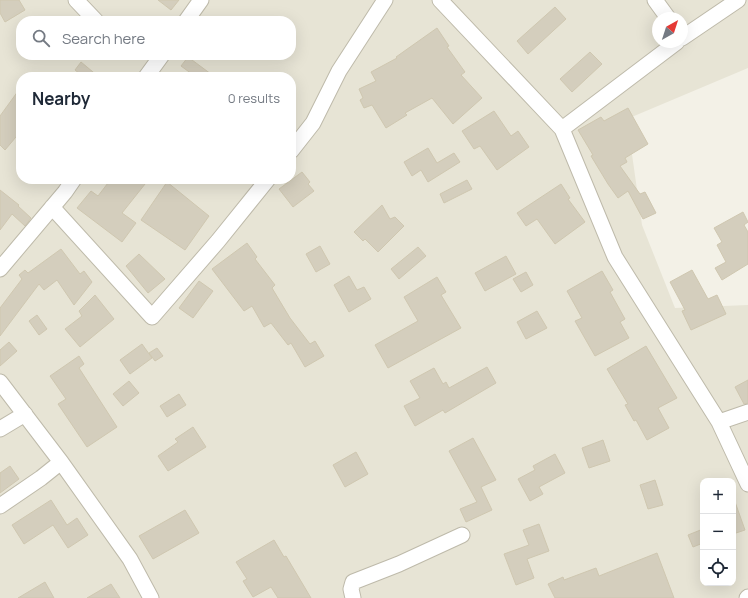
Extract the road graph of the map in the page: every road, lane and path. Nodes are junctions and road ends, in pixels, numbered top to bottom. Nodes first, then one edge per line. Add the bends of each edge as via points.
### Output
1 (76, 0) edge
2 (202, 0) edge
3 (385, 0) edge
4 (440, 0) edge
5 (655, 0) edge
6 (738, 0) edge
7 (664, 12) edge
8 (91, 16) edge
9 (190, 16) edge
10 (688, 33) edge
11 (668, 48) edge
12 (157, 60) edge
13 (149, 72) edge
14 (562, 130) junction
15 (296, 145) edge
16 (70, 184) edge
17 (264, 184) edge
18 (52, 207) junction
19 (0, 270) edge
20 (0, 382) edge
21 (748, 412) edge
22 (25, 414) junction
23 (719, 422) junction
24 (0, 429) edge
25 (61, 462) junction
26 (748, 484) edge
27 (0, 506) edge
28 (462, 535) dead end
29 (151, 598) edge
30 (353, 598) edge

1 - 8 street
2 - 9 street
3 - 15 street via 339,71 313,123
4 - 14 street
5 - 7 street
6 - 10 street
11 - 14 street
12 - 13 street
14 - 23 street via 614,256
16 - 18 street
17 - 18 street via 152,317
18 - 19 street
20 - 22 street
21 - 23 street
22 - 24 street
22 - 25 street
23 - 26 street
25 - 27 street
25 - 29 street via 130,559
28 - 30 street via 353,582

